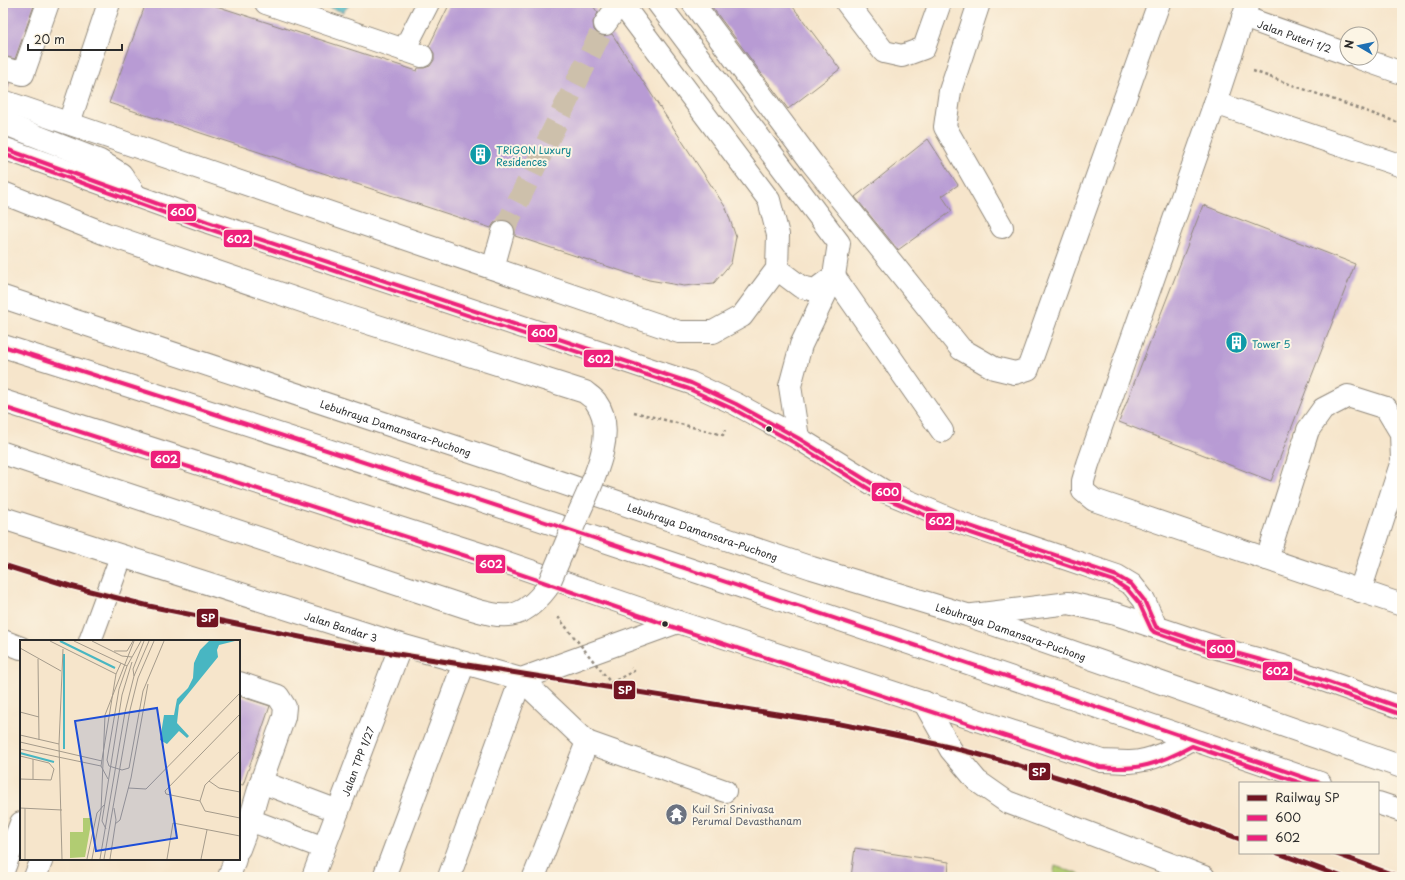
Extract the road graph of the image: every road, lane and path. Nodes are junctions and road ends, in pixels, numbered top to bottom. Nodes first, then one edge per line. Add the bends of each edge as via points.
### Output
1 (48, 3) edge
2 (109, 3) edge
3 (266, 3) edge
4 (428, 3) edge
5 (620, 3) edge
6 (658, 3) edge
7 (693, 3) edge
8 (847, 3) edge
9 (940, 3) edge
10 (979, 3) edge
11 (1159, 3) edge
12 (1245, 10) edge
13 (605, 24) tunnel mouth
14 (1339, 51) edge
15 (1228, 62) junction
16 (1379, 65) edge
17 (3, 68) edge
18 (1402, 73) edge
19 (3, 101) edge
20 (1215, 103) junction
21 (3, 123) edge
22 (69, 123) junction
23 (1402, 124) edge
24 (3, 148) edge
25 (1402, 166) edge
26 (3, 193) edge
27 (136, 196) junction
28 (1002, 227) dead end
29 (503, 232) tunnel mouth
30 (493, 268) junction
31 (777, 269) junction
32 (834, 276) junction
33 (3, 296) edge
34 (3, 346) edge
35 (3, 401) edge
36 (634, 412) dead end
37 (942, 431) dead end
38 (723, 435) dead end
39 (798, 438) junction
40 (3, 453) edge
41 (1402, 461) edge
42 (3, 518) edge
43 (121, 557) junction
44 (1267, 559) junction
45 (1360, 590) junction
46 (1402, 605) edge
47 (967, 615) junction
48 (678, 622) junction
49 (1156, 627) junction
50 (90, 640) edge
51 (3, 641) edge
52 (401, 645) junction
53 (20, 648) edge
54 (464, 663) junction
55 (634, 671) dead end
56 (521, 679) junction
57 (240, 683) edge
58 (612, 683) dead end
59 (924, 702) junction
60 (1402, 708) edge
61 (1191, 739) junction
62 (587, 742) junction
63 (1402, 767) edge
64 (261, 782) junction
65 (1317, 782) edge
66 (726, 791) dead end
67 (1379, 803) edge
68 (338, 811) junction
69 (1402, 811) edge
70 (250, 820) junction
71 (20, 826) edge
72 (240, 846) edge
73 (324, 848) junction
74 (42, 860) edge
75 (235, 860) edge
76 (3, 871) edge
77 (35, 877) edge
78 (229, 877) edge
79 (313, 877) edge
80 (384, 877) edge
81 (449, 877) edge
82 (534, 877) edge
83 (1204, 877) edge

1 - 17 main road via 23,74
2 - 22 main road
3 - 4 main road via 413,53
5 - 13 main road
5 - 31 main road via 769,200 778,235
6 - 32 main road via 839,243
7 - 11 main road via 812,163 961,349 994,368 1015,374 1028,369
8 - 9 main road via 884,52 902,56 924,48
10 - 28 main road via 950,91 945,127
12 - 14 main road, Jalan Puteri 1/2
12 - 15 main road
15 - 20 main road
15 - 23 path
16 - 18 main road
19 - 22 main road
20 - 25 main road
20 - 44 main road via 1082,481 1083,491 1094,500
21 - 27 main road via 100,160 121,174
22 - 30 main road
24 - 27 main road
26 - 40 main road, bridge via 106,234 329,310 585,392 596,402 602,414 604,427 604,444 599,467 547,588 536,602 523,611 507,615 492,615 466,607
27 - 39 main road via 691,383
29 - 30 main road
30 - 31 main road via 678,332 713,332 742,316
31 - 32 main road via 801,287 815,290
32 - 37 main road
32 - 39 main road via 801,346 790,386
33 - 47 main road, Lebuhraya Damansara–Puchong via 812,568
34 - 61 main road via 699,572
35 - 48 main road via 499,560
36 - 38 path
39 - 49 main road via 884,491 958,522 1117,576 1132,585 1144,600
41 - 44 main road via 1401,433 1386,408 1348,396 1323,409 1308,430
41 - 45 main road
42 - 43 main road, Jalan Bandar 3
43 - 50 main road
43 - 52 main road, Jalan Bandar 3
44 - 45 main road
45 - 46 main road
47 - 49 main road via 1069,602
47 - 63 main road, Lebuhraya Damansara–Puchong
48 - 56 main road
48 - 59 main road
49 - 60 main road via 1283,666
51 - 53 main road
52 - 54 main road, Jalan Bandar 3
52 - 68 main road, Jalan TPP 1/27
54 - 56 main road, Jalan Bandar 3
54 - 80 main road
55 - 58 path
56 - 62 main road
56 - 81 main road
57 - 64 main road via 278,696 285,707 284,717
59 - 61 main road via 1102,761 1131,762 1153,758
59 - 83 main road via 951,750 977,780 1007,802
61 - 65 main road
62 - 66 main road
62 - 82 main road
64 - 68 main road
64 - 70 main road
67 - 69 main road
68 - 73 main road, Jalan TPP 1/27
70 - 72 main road
70 - 73 main road
71 - 76 main road
73 - 79 main road, Jalan TPP 1/27
74 - 77 main road
75 - 78 main road

